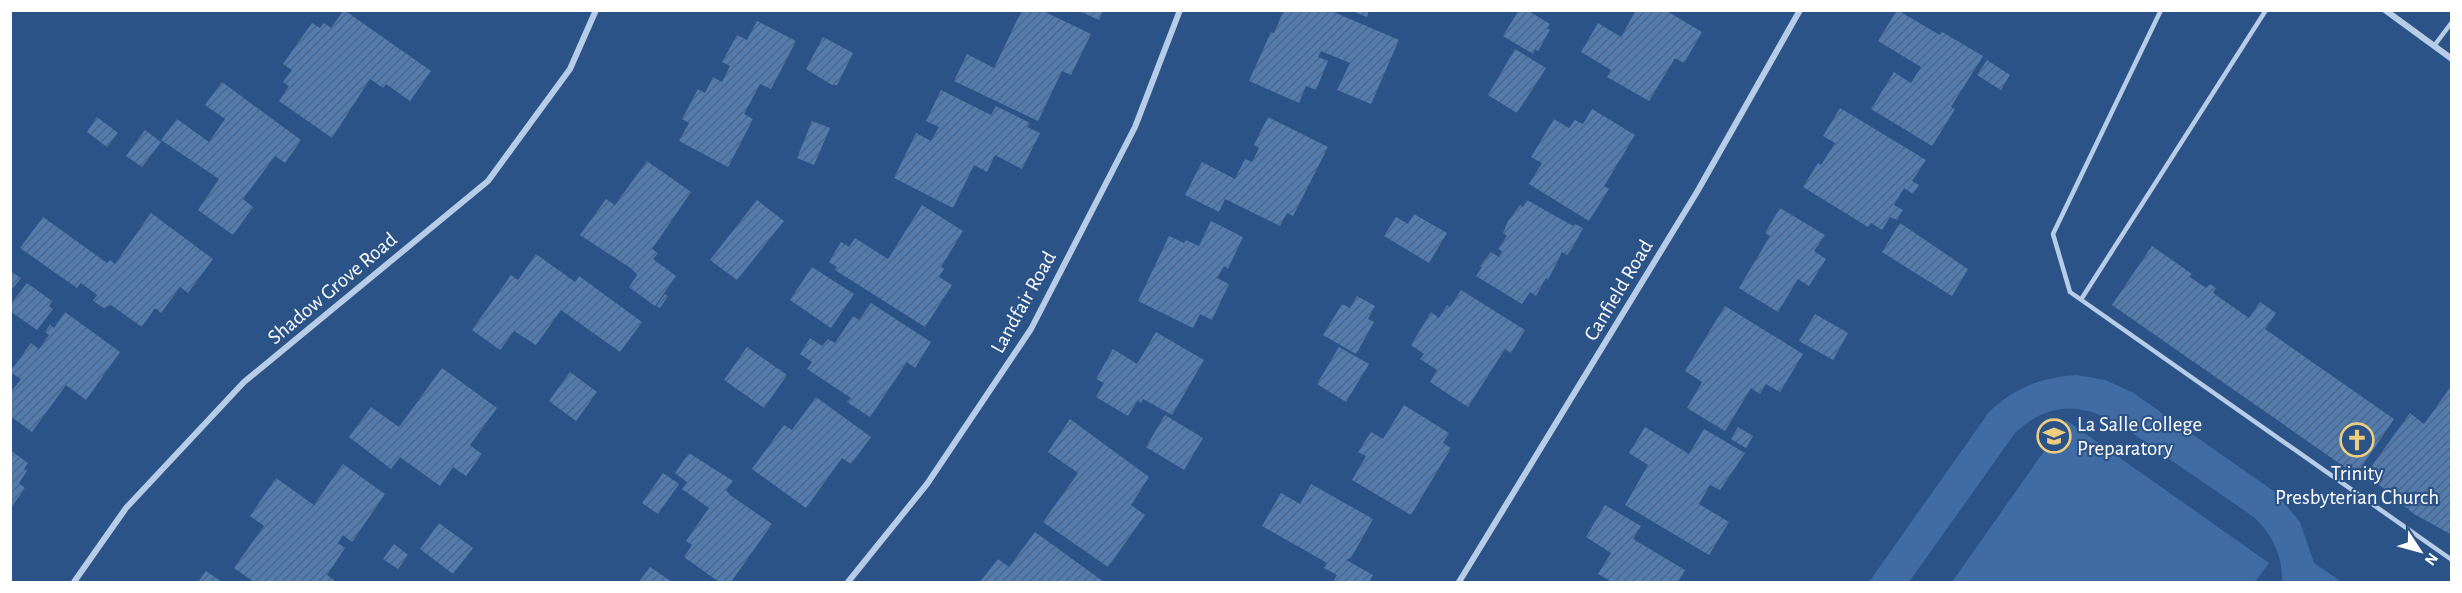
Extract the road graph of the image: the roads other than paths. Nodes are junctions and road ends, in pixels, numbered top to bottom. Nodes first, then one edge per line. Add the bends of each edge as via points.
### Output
1 (596, 10) edge
2 (1180, 10) edge
3 (1800, 10) edge
4 (2161, 10) edge
5 (2266, 10) edge
6 (2385, 10) edge
7 (2451, 22) edge
8 (2433, 47) junction
9 (2451, 59) edge
10 (2082, 298) junction
11 (2451, 560) edge
12 (74, 582) edge
13 (848, 582) edge
14 (1459, 582) edge

1 - 12 street, Shadow Grove Road via 570,69 488,181 244,382 126,508
2 - 13 street, Landfair Road via 1134,127 1031,329 927,484
3 - 14 street, Canfield Road via 1691,202
4 - 10 lane via 2053,234 2070,292
5 - 10 lane
6 - 8 street
7 - 8 lane
8 - 9 street
10 - 11 lane

